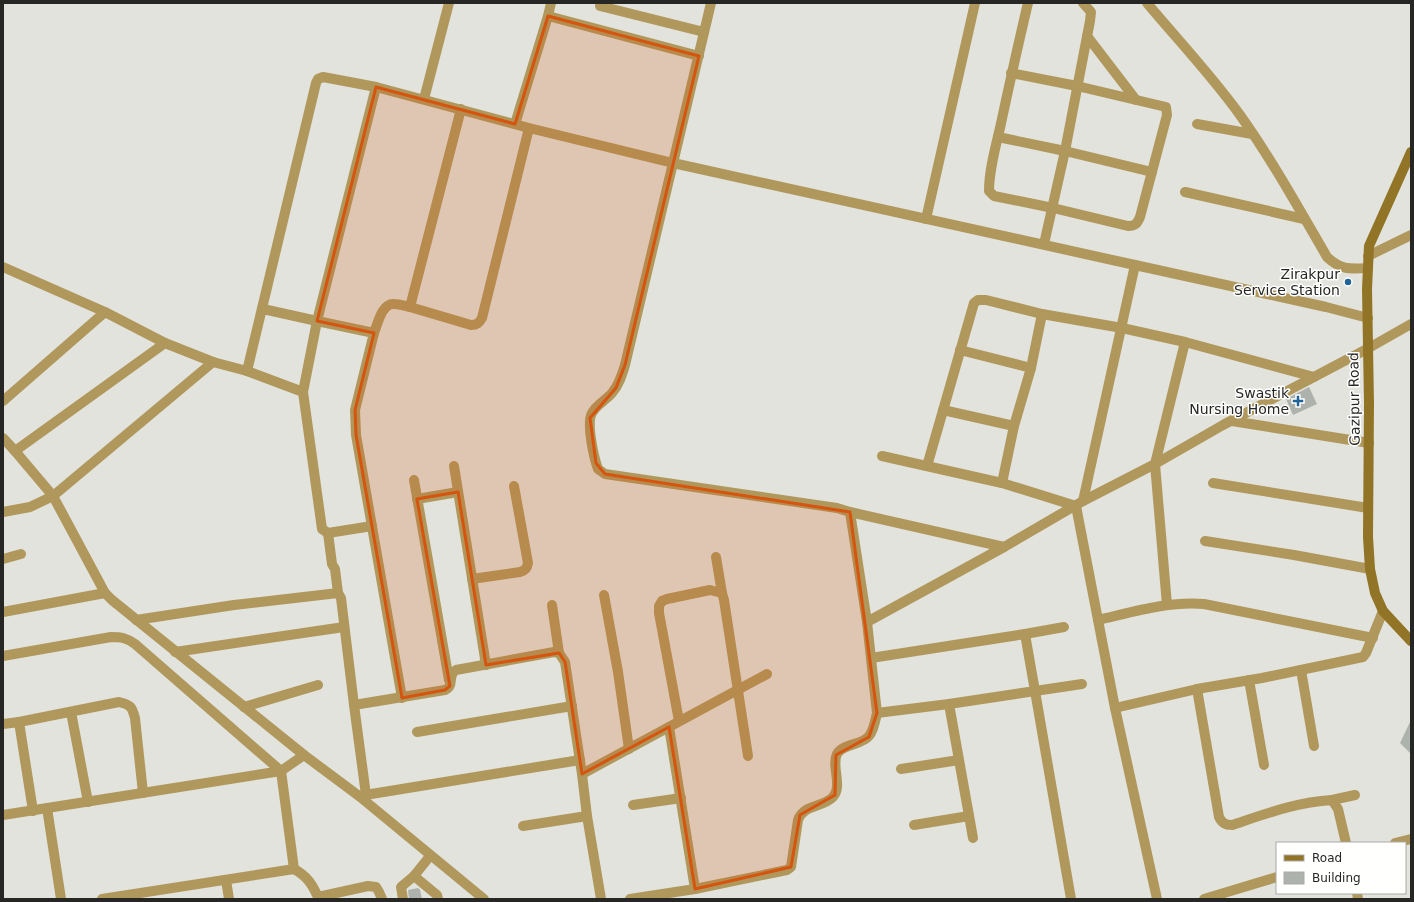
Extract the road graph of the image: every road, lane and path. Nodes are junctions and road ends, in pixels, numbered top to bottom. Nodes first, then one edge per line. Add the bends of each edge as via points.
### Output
1 (449, 3) edge
2 (550, 3) edge
3 (711, 3) edge
4 (974, 3) edge
5 (1028, 3) edge
6 (1083, 3) edge
7 (1147, 3) edge
8 (600, 6) dead end
9 (548, 16) junction
10 (704, 32) junction
11 (1087, 36) junction
12 (699, 56) junction
13 (1011, 73) junction
14 (1077, 86) junction
15 (376, 87) junction
16 (424, 99) junction
17 (1136, 100) junction
18 (461, 109) junction
19 (515, 124) junction
20 (1197, 124) dead end
21 (529, 128) junction
22 (1252, 134) junction
23 (998, 137) junction
24 (1065, 151) junction
25 (1411, 152) edge
26 (673, 163) junction
27 (1152, 172) junction
28 (1184, 192) dead end
29 (1053, 208) junction
30 (926, 219) junction
31 (1304, 219) junction
32 (1411, 235) edge
33 (1044, 244) junction
34 (1368, 256) junction
35 (1135, 265) junction
36 (3, 267) edge
37 (1368, 268) junction
38 (410, 307) junction
39 (263, 309) junction
40 (105, 312) junction
41 (1042, 314) junction
42 (1368, 318) junction
43 (317, 321) junction
44 (1411, 324) edge
45 (1122, 328) junction
46 (374, 333) junction
47 (1185, 342) junction
48 (165, 343) junction
49 (1367, 349) junction
50 (960, 350) junction
51 (213, 362) junction
52 (1031, 368) junction
53 (247, 371) junction
54 (1314, 377) junction
55 (303, 392) junction
56 (3, 401) edge
57 (943, 410) junction
58 (1232, 421) junction
59 (1014, 426) junction
60 (3, 438) edge
61 (1369, 443) junction
62 (15, 451) junction
63 (882, 456) dead end
64 (1156, 464) junction
65 (454, 466) dead end
66 (927, 466) junction
67 (414, 480) dead end
68 (1002, 483) junction
69 (1213, 483) dead end
70 (514, 486) dead end
71 (458, 492) junction
72 (53, 496) junction
73 (417, 499) junction
74 (1079, 504) junction
75 (1368, 508) junction
76 (3, 512) edge
77 (850, 512) junction
78 (372, 526) junction
79 (328, 532) junction
80 (1205, 541) dead end
81 (1004, 547) junction
82 (21, 554) dead end
83 (716, 557) dead end
84 (3, 560) edge
85 (1370, 569) junction
86 (472, 579) junction
87 (105, 593) junction
88 (338, 593) junction
89 (722, 593) junction
90 (604, 594) dead end
91 (552, 605) dead end
92 (1167, 605) junction
93 (1383, 611) junction
94 (3, 612) edge
95 (136, 620) junction
96 (1098, 620) junction
97 (867, 622) junction
98 (344, 627) junction
99 (1064, 627) dead end
100 (1026, 634) junction
101 (1373, 638) junction
102 (1411, 641) edge
103 (175, 652) junction
104 (559, 653) junction
105 (3, 656) edge
106 (871, 658) junction
107 (486, 665) junction
108 (1301, 670) junction
109 (767, 674) dead end
110 (1248, 680) junction
111 (1082, 684) dead end
112 (318, 685) dead end
113 (450, 686) junction
114 (1197, 689) junction
115 (737, 690) junction
116 (1035, 691) junction
117 (402, 698) junction
118 (950, 704) junction
119 (354, 705) junction
120 (572, 706) junction
121 (244, 707) junction
122 (1115, 708) junction
123 (71, 712) junction
124 (877, 713) junction
125 (679, 721) junction
126 (19, 722) junction
127 (3, 724) edge
128 (669, 727) junction
129 (417, 732) dead end
130 (1314, 746) dead end
131 (629, 749) junction
132 (304, 754) junction
133 (748, 756) dead end
134 (580, 760) junction
135 (959, 760) junction
136 (1264, 765) dead end
137 (901, 769) dead end
138 (282, 771) junction
139 (582, 774) junction
140 (143, 793) junction
141 (1355, 795) dead end
142 (362, 796) junction
143 (681, 798) junction
144 (1332, 800) junction
145 (88, 802) junction
146 (633, 805) dead end
147 (47, 808) junction
148 (33, 811) junction
149 (3, 815) edge
150 (587, 816) junction
151 (969, 816) junction
152 (914, 825) dead end
153 (523, 826) dead end
154 (973, 838) dead end
155 (1411, 839) edge
156 (1346, 842) edge
157 (1399, 842) edge
158 (430, 856) junction
159 (294, 869) junction
160 (414, 876) junction
161 (1276, 877) edge
162 (226, 880) junction
163 (695, 889) junction
164 (147, 896) edge
165 (317, 898) edge
166 (61, 899) edge
167 (102, 899) edge
168 (229, 899) edge
169 (382, 899) edge
170 (403, 899) edge
171 (438, 899) edge
172 (484, 899) edge
173 (601, 899) edge
174 (630, 899) edge
175 (1071, 899) edge
176 (1157, 899) edge
177 (1204, 899) edge

1 - 16 street
2 - 9 street
3 - 10 street
4 - 30 street
5 - 13 street
6 - 11 street via 1091,12
7 - 22 street via 1224,94
8 - 10 street
9 - 12 street
9 - 19 street
10 - 12 street
11 - 14 street
11 - 17 street
12 - 26 street
13 - 14 street
13 - 23 street
14 - 17 street
14 - 24 street
15 - 16 street
15 - 39 street via 323,77 318,79
15 - 43 street
16 - 18 street
17 - 27 street via 1166,107
18 - 19 street
18 - 38 street
19 - 21 street
20 - 22 street
21 - 26 street
21 - 38 street via 479,323 471,325
22 - 31 street
23 - 24 street
23 - 29 street via 989,191 994,196
24 - 27 street
24 - 29 street
25 - 34 street, Gazipur Road via 1369,246
26 - 30 street
26 - 77 street via 625,365 616,388 594,410 590,418 598,469 605,474
27 - 29 street via 1140,217 1133,226
28 - 31 street
29 - 33 street
30 - 33 street
31 - 37 street via 1326,257 1333,263 1349,270
32 - 34 street
33 - 35 street
34 - 37 street, Gazipur Road
35 - 42 street
35 - 45 street
36 - 40 street
37 - 42 street, Gazipur Road
38 - 46 street via 387,305
39 - 43 street
39 - 53 street
40 - 48 street
40 - 56 street
41 - 45 street
41 - 50 street via 978,300 974,303
41 - 52 street
42 - 49 street, Gazipur Road
43 - 46 street
43 - 55 street
44 - 49 street
45 - 47 street
45 - 74 street
46 - 78 street via 355,410 356,435
47 - 54 street
47 - 64 street
48 - 51 street
48 - 62 street
49 - 54 street
49 - 61 street, Gazipur Road
50 - 52 street
50 - 57 street
51 - 53 street
51 - 72 street
52 - 59 street
53 - 55 street
54 - 58 street
55 - 79 street via 321,525 322,529
57 - 59 street
57 - 66 street
58 - 61 street
58 - 64 street
59 - 68 street
60 - 62 street
61 - 75 street, Gazipur Road
62 - 72 street
63 - 66 street
64 - 74 street
64 - 92 street
65 - 71 street
66 - 68 street
67 - 73 street
68 - 74 street
69 - 75 street
70 - 86 street via 527,568 520,572
71 - 73 street
71 - 86 street
72 - 76 street via 30,507
72 - 87 street
73 - 113 street
74 - 81 street
74 - 96 street
75 - 85 street, Gazipur Road
77 - 81 street
77 - 97 street
78 - 79 street
78 - 117 street
79 - 88 street
80 - 85 street
81 - 97 street
82 - 84 street
83 - 89 street
85 - 93 street, Gazipur Road via 1375,593
86 - 107 street
87 - 94 street
87 - 95 street
88 - 95 street
88 - 98 street via 341,598
89 - 115 street
89 - 125 street via 710,590 688,594 662,601 659,606
90 - 131 street
91 - 104 street
92 - 96 street
92 - 101 street via 1204,604
93 - 101 street
93 - 102 street, Gazipur Road
95 - 103 street
96 - 122 street
97 - 106 street
98 - 103 street
98 - 119 street
99 - 100 street
100 - 106 street
100 - 116 street
101 - 108 street via 1363,657
103 - 121 street
104 - 107 street
104 - 120 street via 565,662
105 - 138 street via 111,637 127,639
106 - 124 street
107 - 113 street via 452,672
108 - 110 street
108 - 130 street
109 - 115 street
110 - 114 street
110 - 136 street
111 - 116 street
112 - 121 street
113 - 117 street via 445,690
114 - 122 street
114 - 144 street via 1222,823 1232,825 1273,811
115 - 125 street
115 - 133 street
116 - 118 street
116 - 175 street
117 - 119 street
118 - 124 street
118 - 135 street
119 - 142 street
120 - 129 street
120 - 134 street
121 - 132 street
122 - 176 street
123 - 126 street
123 - 140 street via 119,702 128,704 135,718
123 - 145 street
124 - 163 street via 869,736 861,743 836,755 834,795 809,808 800,816 791,867 787,870
125 - 128 street
126 - 127 street
126 - 148 street
128 - 131 street
128 - 143 street
131 - 139 street
132 - 138 street
132 - 142 street
134 - 139 street
134 - 142 street
135 - 137 street
135 - 151 street
138 - 140 street
138 - 159 street
139 - 150 street
140 - 145 street
141 - 144 street
142 - 158 street
143 - 146 street
143 - 163 street
144 - 156 street via 1338,809
145 - 147 street
147 - 148 street
147 - 166 street
148 - 149 street
150 - 153 street
150 - 173 street
151 - 152 street
151 - 154 street
155 - 157 street
158 - 160 street
158 - 172 street
159 - 162 street
159 - 165 street via 311,882
160 - 170 street via 401,887
160 - 171 street via 437,895
161 - 177 street
162 - 164 street
162 - 168 street
163 - 174 street
164 - 167 street
165 - 169 street via 368,886 376,887

